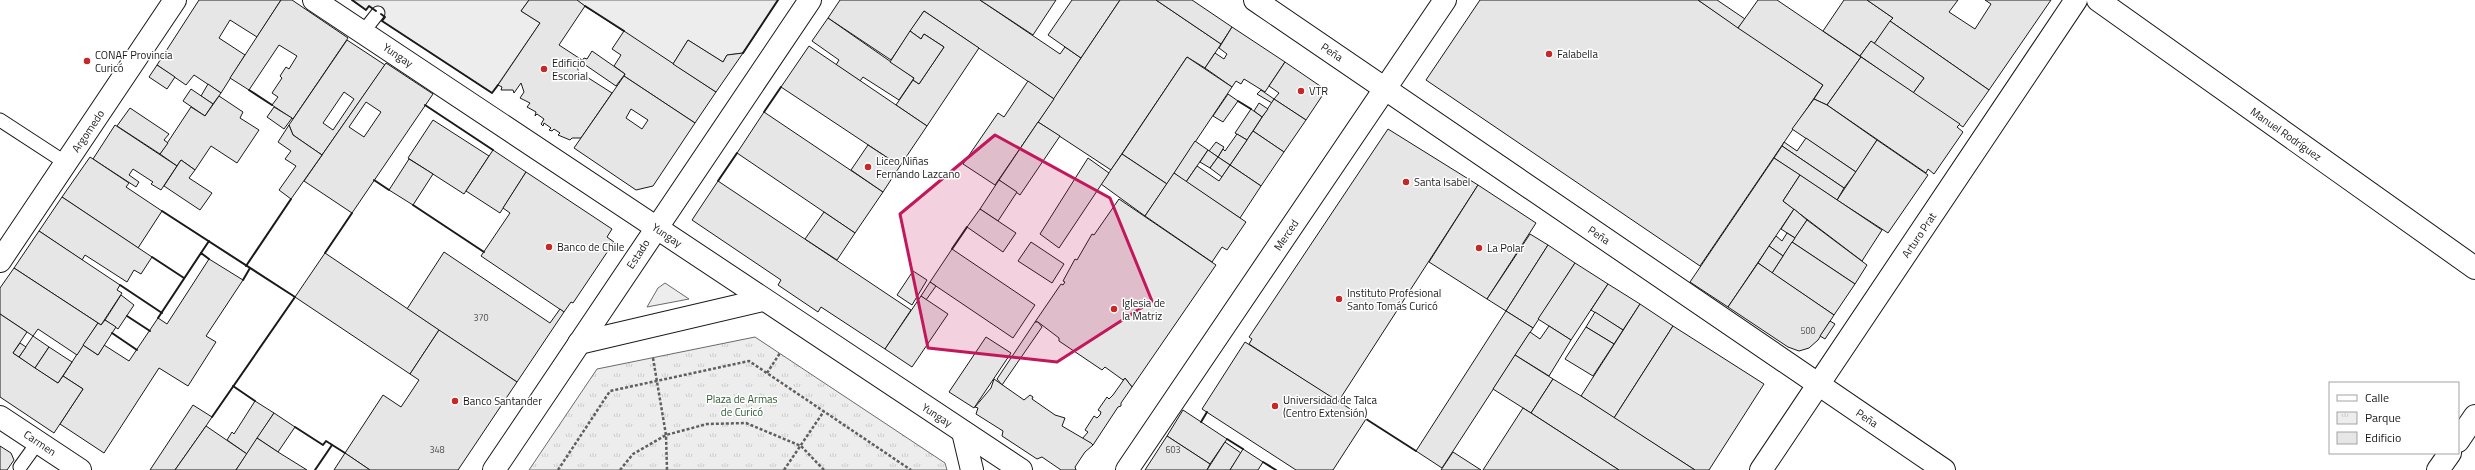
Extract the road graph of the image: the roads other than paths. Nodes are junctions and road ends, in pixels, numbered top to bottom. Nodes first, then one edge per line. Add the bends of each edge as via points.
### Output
1 (175, 0) edge
2 (314, 0) edge
3 (810, 0) edge
4 (1255, 0) edge
5 (1444, 0) edge
6 (2076, 0) edge
7 (2098, 0) edge
8 (378, 13) dead end
9 (363, 32) junction
10 (1385, 89) junction
11 (0, 120) edge
12 (66, 163) junction
13 (656, 227) junction
14 (0, 261) edge
15 (2475, 268) edge
16 (763, 300) junction
17 (579, 343) junction
18 (1818, 385) junction
19 (2475, 416) edge
20 (0, 417) edge
21 (963, 432) junction
22 (2459, 440) edge
23 (38, 442) junction
24 (2449, 454) edge
25 (20, 467) dead end
26 (80, 470) edge
27 (494, 470) edge
28 (972, 470) edge
29 (1021, 470) edge
30 (1127, 470) edge
31 (1761, 470) edge
32 (1944, 470) edge
33 (2438, 470) edge

1 - 12 street, Argomedo
2 - 9 street, Yungay
3 - 13 street, Estado
4 - 10 street, Peña
5 - 10 street, Merced
6 - 18 street, Arturo Prat
7 - 15 street, Manuel Rodríguez
8 - 9 lane
9 - 13 street, Yungay
10 - 18 street, Peña
10 - 30 street, Merced
11 - 12 lane
12 - 14 street, Argomedo
13 - 16 street, Yungay
13 - 17 street, Estado
16 - 17 street
16 - 21 street, Yungay
17 - 27 street, Estado
18 - 31 street, Arturo Prat
18 - 32 street, Peña
19 - 22 street
20 - 23 street, Carmen
21 - 28 street
21 - 29 street, Yungay
23 - 25 lane
23 - 26 street, Carmen
24 - 33 street

